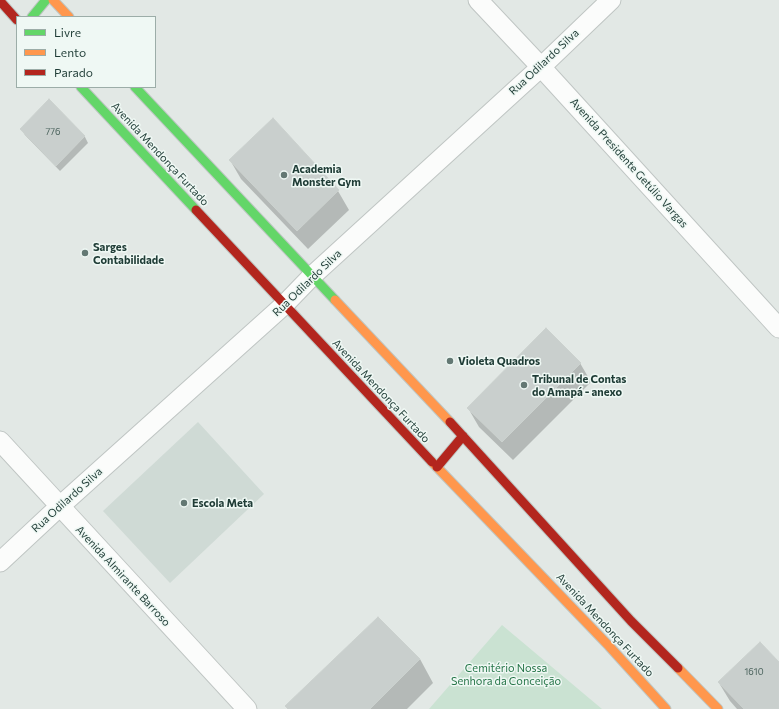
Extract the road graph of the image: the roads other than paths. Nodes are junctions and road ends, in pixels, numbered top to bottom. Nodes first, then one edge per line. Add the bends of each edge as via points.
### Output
1 (46, 0) edge
2 (53, 0) edge
3 (478, 0) edge
4 (611, 0) edge
5 (0, 1) edge
6 (33, 16) edge
7 (68, 16) edge
8 (16, 19) edge
9 (541, 67) junction
10 (82, 88) edge
11 (137, 88) edge
12 (312, 276) junction
13 (284, 305) junction
14 (779, 328) edge
15 (463, 436) junction
16 (0, 441) edge
17 (437, 468) junction
18 (59, 507) junction
19 (0, 562) edge
20 (247, 709) edge
21 (666, 709) edge
22 (718, 709) edge

1 - 6 street
2 - 7 street
3 - 9 street, Avenida Presidente Getúlio Vargas
4 - 9 street, Rua Odilardo Silva
5 - 8 street
9 - 12 street, Rua Odilardo Silva
9 - 14 street, Avenida Presidente Getúlio Vargas
10 - 13 street, Avenida Mendonça Furtado
11 - 12 street, Avenida Mendonça Furtado
12 - 13 street, Rua Odilardo Silva
12 - 15 street, Avenida Mendonça Furtado
13 - 17 street, Avenida Mendonça Furtado
13 - 18 street, Rua Odilardo Silva
15 - 17 street
15 - 22 street, Avenida Mendonça Furtado via 629,623
16 - 18 street, Avenida Almirante Barroso
17 - 21 street, Avenida Mendonça Furtado via 611,643
18 - 19 street, Rua Odilardo Silva
18 - 20 street, Avenida Almirante Barroso

